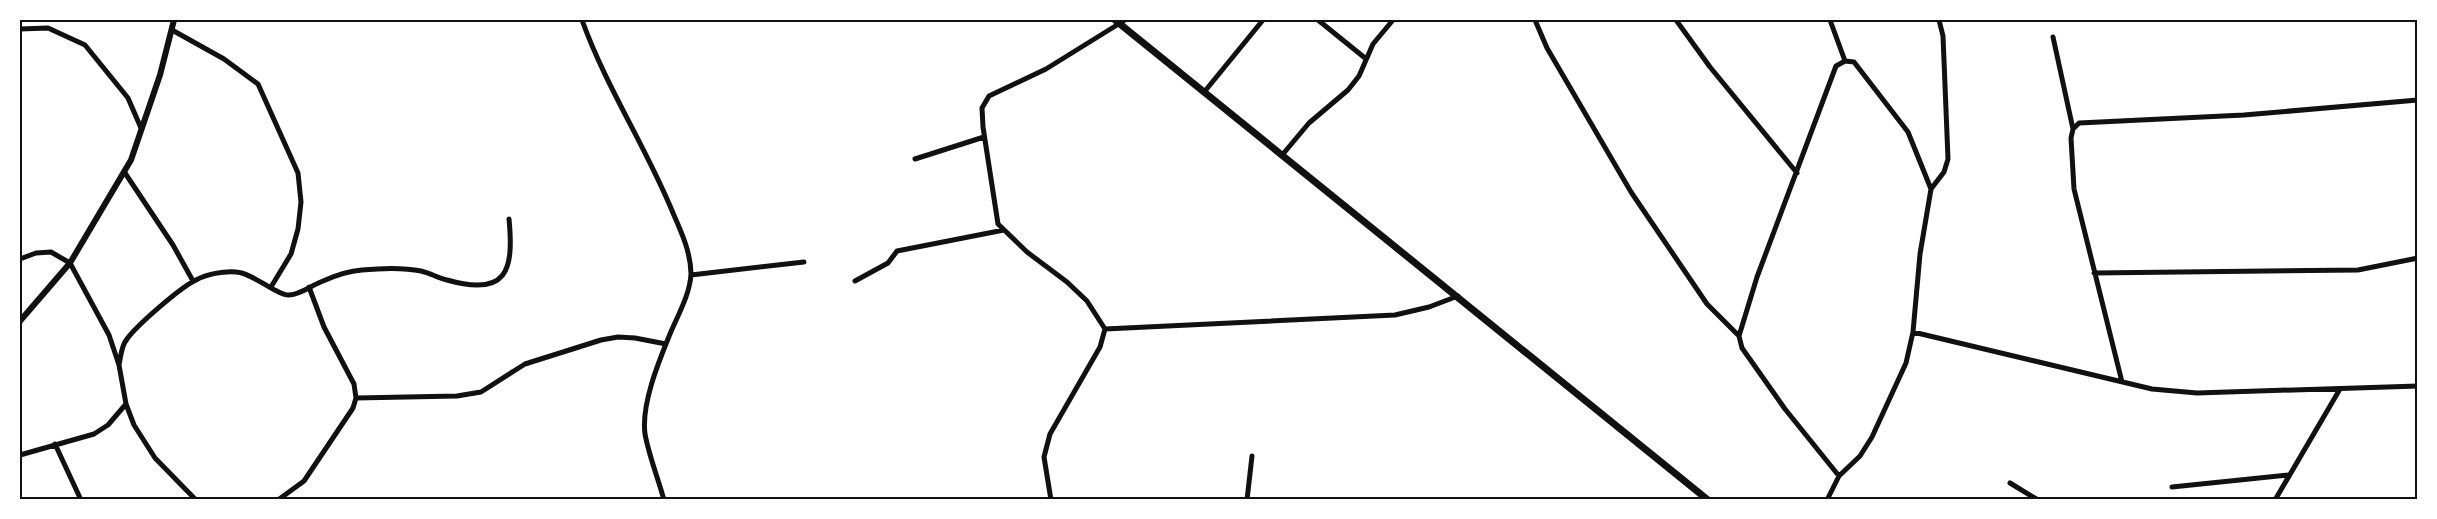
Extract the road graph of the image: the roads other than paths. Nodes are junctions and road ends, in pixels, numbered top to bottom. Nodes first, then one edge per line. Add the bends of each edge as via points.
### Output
1 (174, 20) edge
2 (582, 20) edge
3 (1263, 20) edge
4 (1318, 20) edge
5 (1393, 20) edge
6 (1535, 20) edge
7 (1676, 20) edge
8 (1830, 20) edge
9 (1939, 20) edge
10 (1120, 21) edge
11 (20, 29) edge
12 (172, 30) junction
13 (2053, 37) dead end
14 (1365, 58) junction
15 (1845, 61) junction
16 (1205, 92) junction
17 (2418, 100) edge
18 (141, 128) junction
19 (2073, 129) junction
20 (984, 137) junction
21 (1283, 154) junction
22 (915, 159) dead end
23 (124, 173) junction
24 (1797, 173) junction
25 (1931, 189) junction
26 (509, 219) dead end
27 (1004, 230) junction
28 (2418, 258) edge
29 (20, 259) edge
30 (804, 262) dead end
31 (70, 263) junction
32 (2094, 273) junction
33 (691, 275) junction
34 (193, 281) junction
35 (855, 281) dead end
36 (271, 287) junction
37 (309, 287) junction
38 (1458, 296) junction
39 (20, 321) edge
40 (1105, 329) junction
41 (1913, 332) junction
42 (1739, 336) junction
43 (666, 344) junction
44 (119, 365) junction
45 (2122, 382) junction
46 (2418, 386) edge
47 (2340, 389) junction
48 (356, 398) junction
49 (126, 404) junction
50 (55, 444) junction
51 (20, 456) edge
52 (1252, 456) dead end
53 (2289, 475) junction
54 (1839, 476) junction
55 (2010, 483) dead end
56 (2172, 487) dead end
57 (81, 500) edge
58 (196, 500) edge
59 (278, 500) edge
60 (664, 500) edge
61 (1051, 500) edge
62 (1247, 500) edge
63 (1708, 500) edge
64 (1827, 500) edge
65 (2038, 500) edge
66 (2275, 500) edge

1 - 12 street
2 - 33 street via 660,180 683,240
3 - 16 street
4 - 14 street
5 - 14 street
6 - 42 street via 1547,48 1631,192 1707,304
7 - 24 street
8 - 15 street
9 - 25 street via 1948,159
10 - 16 main road
10 - 20 street via 1046,69 988,96 982,108
11 - 18 street via 48,28 85,45 128,98
12 - 18 street
12 - 36 street via 224,58 258,84 298,173 302,202 298,229 291,254
13 - 19 street
14 - 21 street via 1359,76 1348,90 1309,123
15 - 24 street via 1836,66
15 - 25 street via 1854,62 1908,132
16 - 21 main road
17 - 19 street via 2244,115 2079,123
18 - 23 street
19 - 32 street via 2074,189
20 - 22 street
20 - 27 street via 998,224
21 - 38 main road
23 - 31 street
23 - 34 street
24 - 42 street via 1757,276
25 - 41 street
26 - 37 street via 512,249 500,280 482,286 396,268 359,270
27 - 35 street via 897,251 888,262
27 - 40 street via 1087,301
28 - 32 street via 2358,270
29 - 31 street via 51,252
30 - 33 street
31 - 39 street
31 - 44 street via 108,335
32 - 45 street
33 - 43 street
34 - 36 street via 238,272
34 - 44 street via 127,339
36 - 37 street via 291,296
37 - 48 street via 324,327 354,384
38 - 40 street via 1395,315
38 - 63 main road
40 - 61 street via 1100,347 1050,434 1044,457
41 - 45 street
41 - 54 street via 1906,363 1872,437 1860,456
42 - 54 street via 1742,348 1785,409
43 - 48 street via 635,338 601,340 525,364 481,392
43 - 60 street via 645,417 645,434
44 - 49 street
45 - 47 street via 2197,393
46 - 47 street
47 - 53 street
48 - 59 street via 304,480
49 - 50 street via 108,425 94,434
49 - 58 street via 155,458
50 - 51 street
50 - 57 street
52 - 62 street
53 - 56 street
53 - 66 street
54 - 64 street
55 - 65 street

